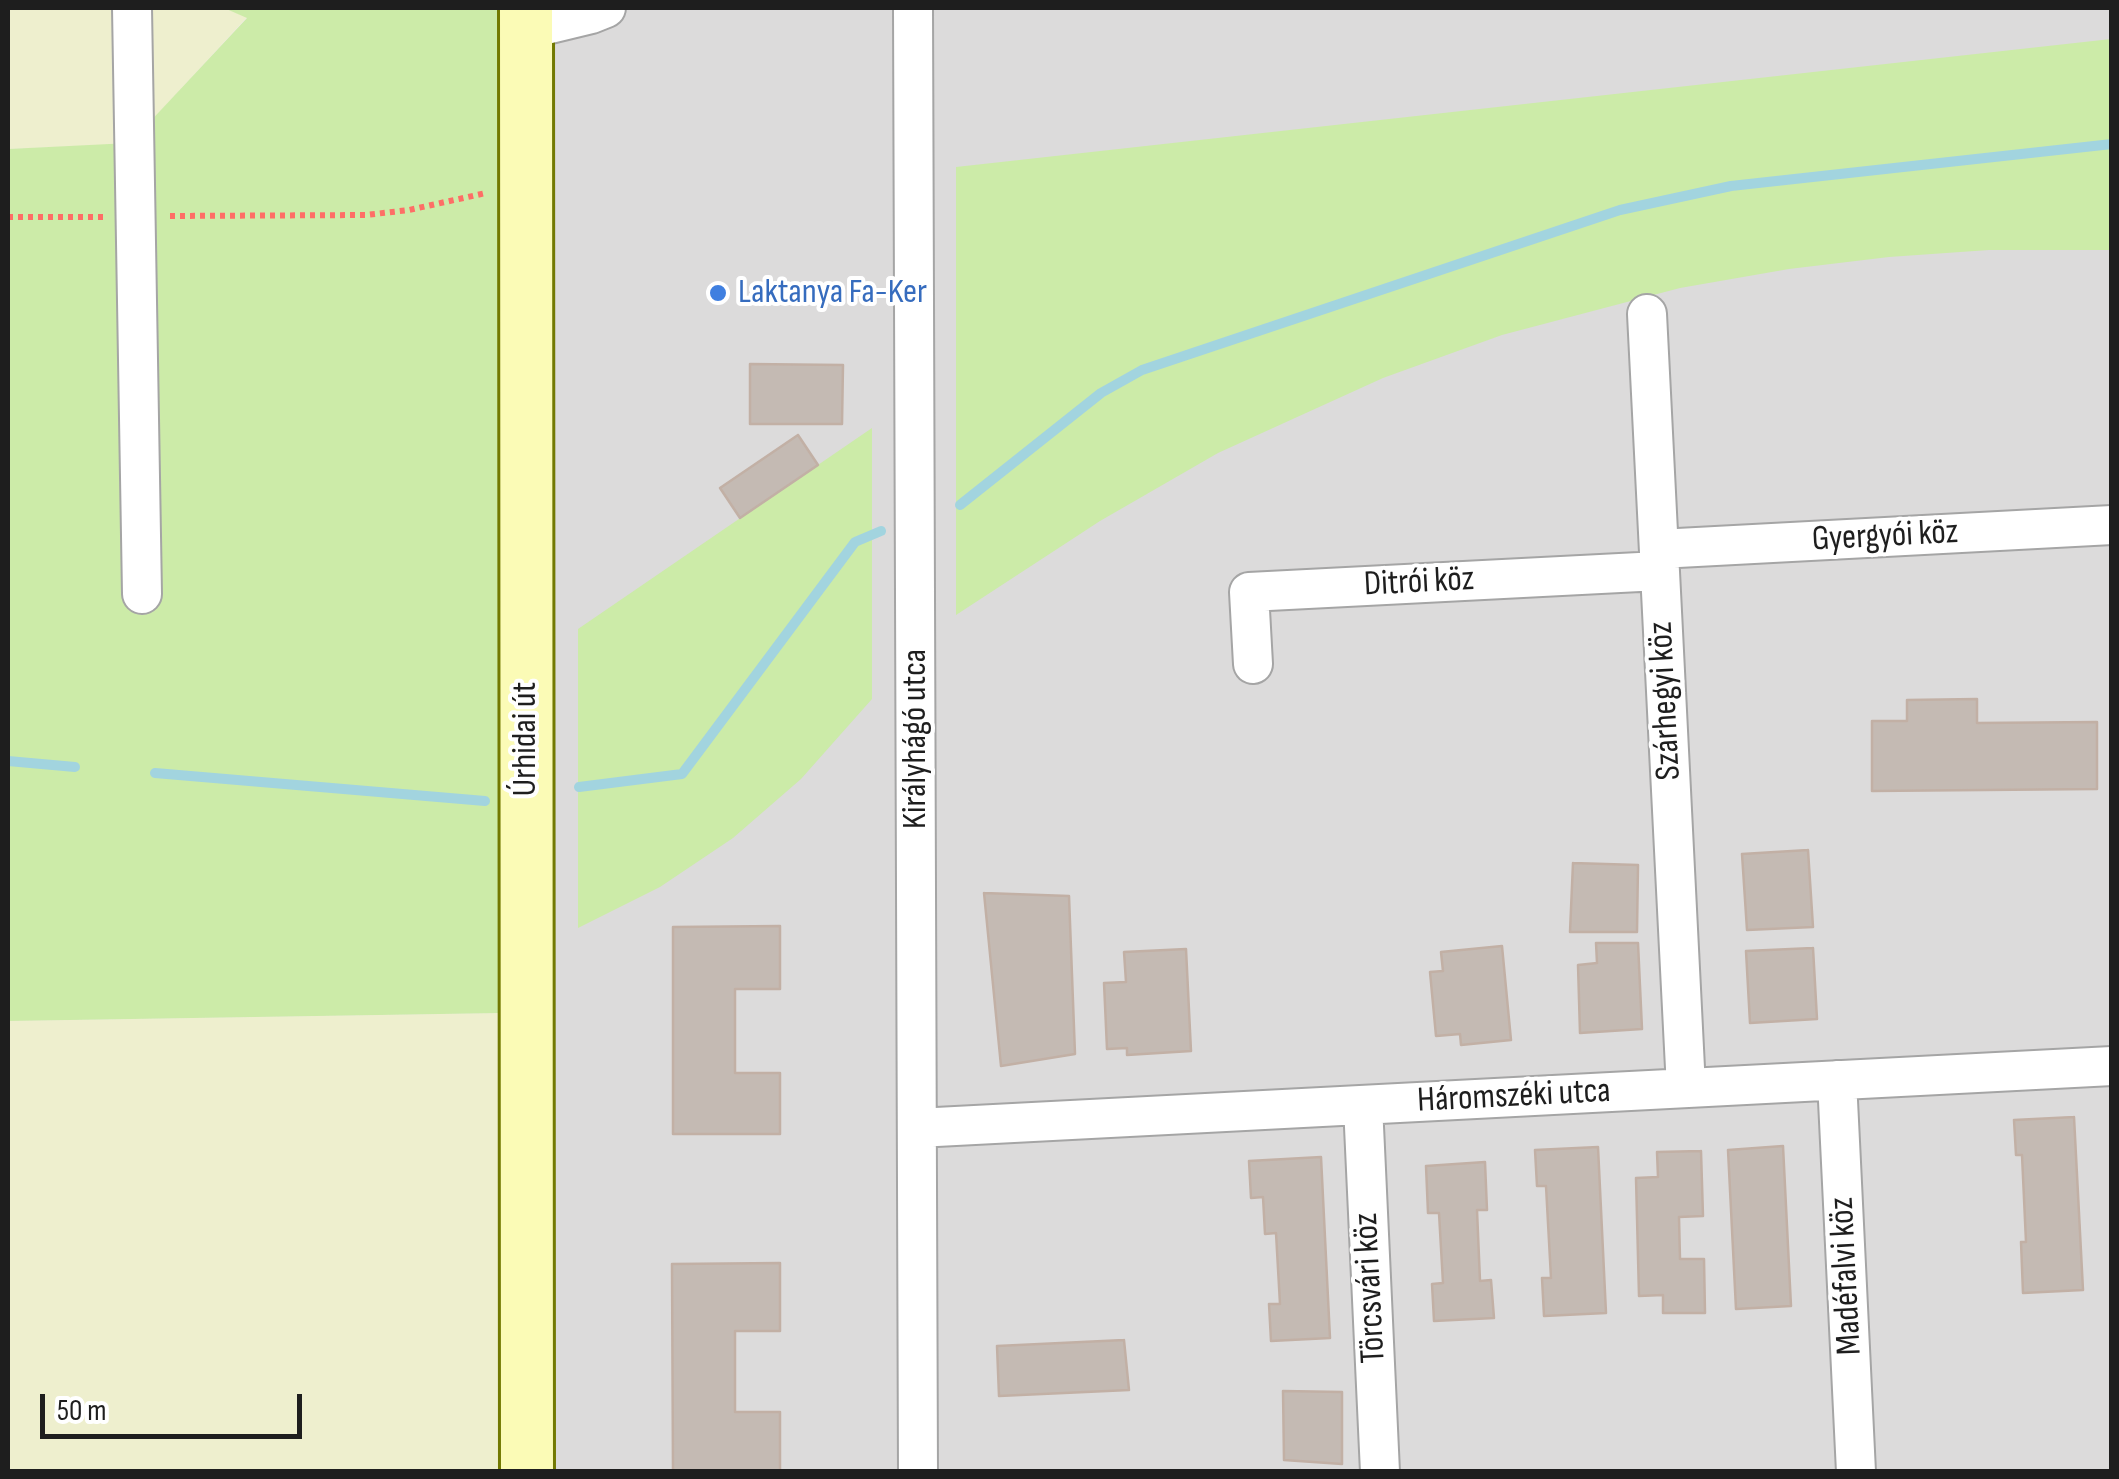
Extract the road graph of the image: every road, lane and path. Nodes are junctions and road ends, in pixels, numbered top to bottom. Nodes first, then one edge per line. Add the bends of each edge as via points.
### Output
1 (132, 8) edge
2 (606, 8) edge
3 (913, 8) edge
4 (526, 19) edge
5 (526, 184) junction
6 (136, 216) junction
7 (8, 217) edge
8 (1647, 314) dead end
9 (2112, 525) edge
10 (1659, 560) junction
11 (142, 594) dead end
12 (1253, 664) dead end
13 (2112, 1066) edge
14 (1837, 1080) junction
15 (1686, 1088) junction
16 (1362, 1105) junction
17 (917, 1128) junction
18 (526, 1472) edge
19 (918, 1472) edge
20 (1380, 1472) edge
21 (1856, 1472) edge

1 - 6 street
2 - 4 street
3 - 17 street, Királyhágó utca
4 - 5 main road, Úrhidai út
5 - 6 path via 366,215
5 - 18 main road, Úrhidai út
6 - 7 path
6 - 11 street
8 - 10 street, Szárhegyi köz
9 - 10 street, Gyergyói köz
10 - 12 street, Ditrói köz via 1250,592
10 - 15 street, Szárhegyi köz
13 - 14 street, Háromszéki utca
14 - 15 street, Háromszéki utca
14 - 21 street, Madéfalvi köz
15 - 16 street, Háromszéki utca
16 - 17 street, Háromszéki utca
16 - 20 street, Törcsvári köz
17 - 19 street, Királyhágó utca

